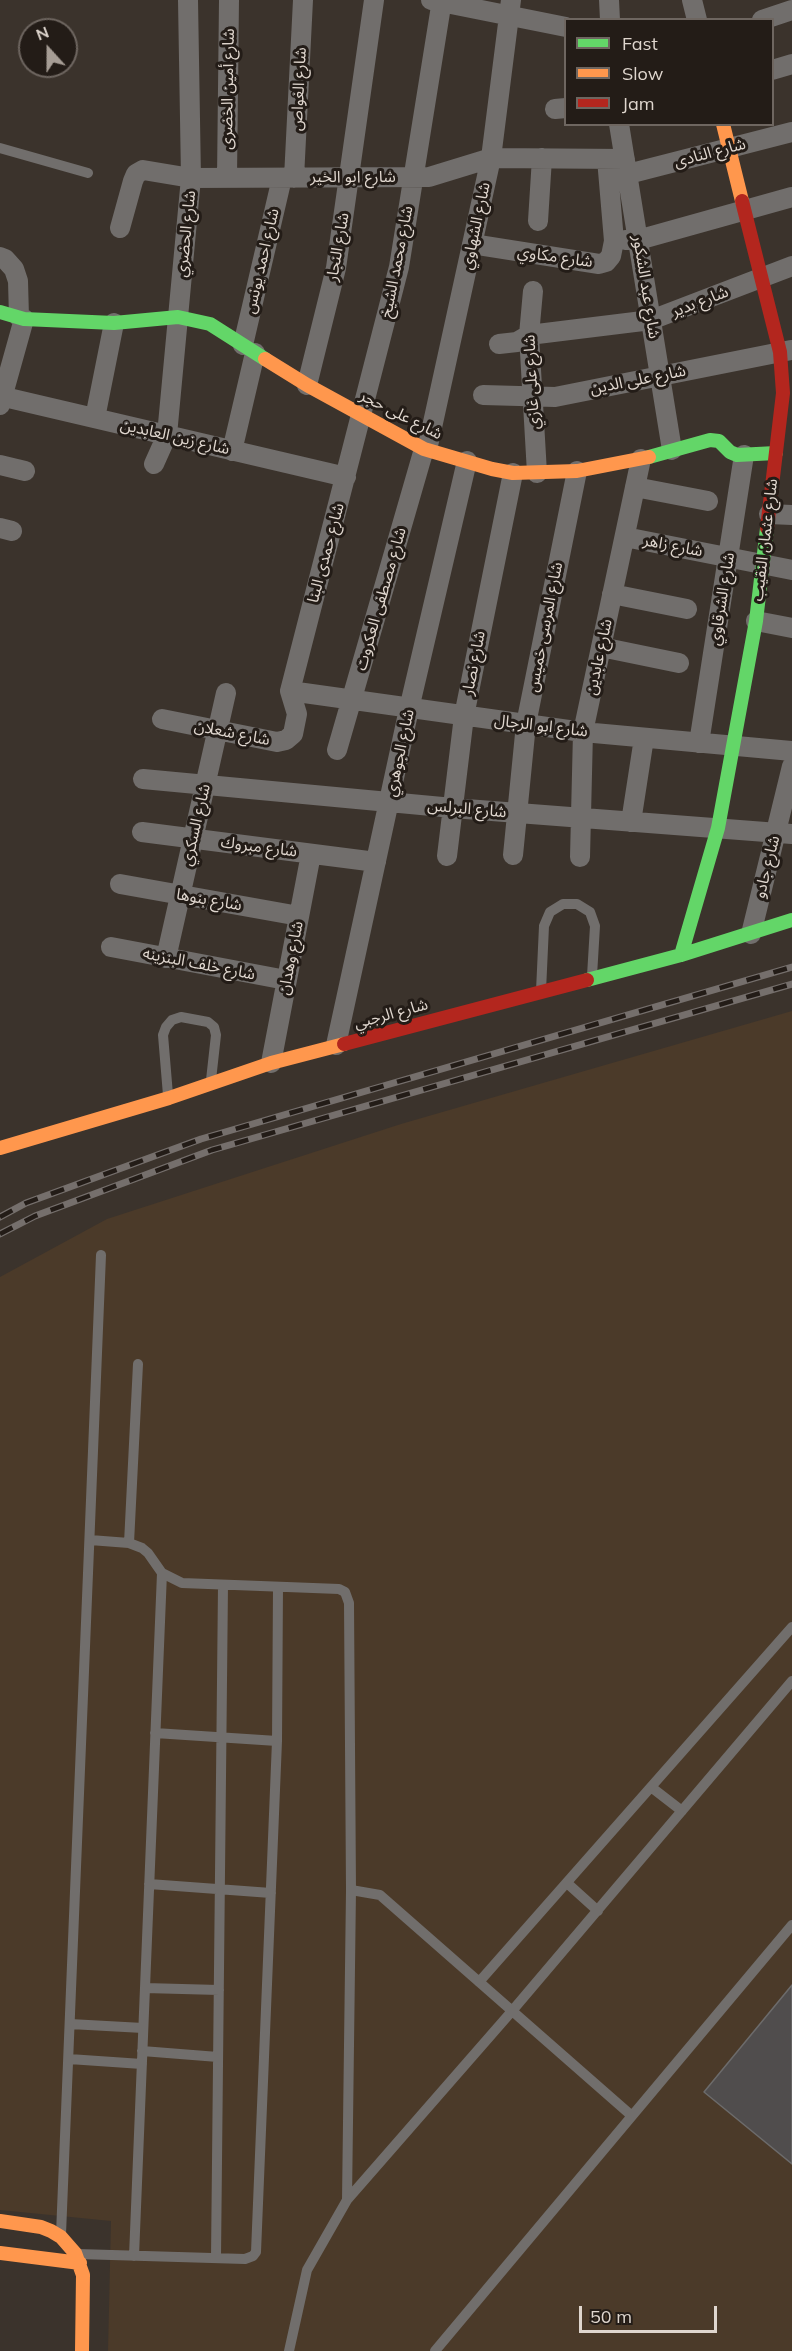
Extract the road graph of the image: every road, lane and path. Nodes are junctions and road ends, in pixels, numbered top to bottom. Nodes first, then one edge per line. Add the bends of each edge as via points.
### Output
1 (188, 0) edge
2 (229, 0) edge
3 (303, 0) edge
4 (374, 0) edge
5 (609, 0) edge
6 (692, 0) edge
7 (438, 1) edge
8 (510, 8) edge
9 (788, 12) edge
10 (610, 18) edge
11 (696, 18) edge
12 (768, 18) edge
13 (564, 26) edge
14 (792, 64) edge
15 (774, 69) edge
16 (619, 126) edge
17 (724, 126) edge
18 (792, 132) edge
19 (0, 148) edge
20 (729, 148) junction
21 (491, 158) junction
22 (542, 158) junction
23 (620, 164) junction
24 (88, 173) dead end
25 (413, 177) junction
26 (191, 178) junction
27 (227, 178) junction
28 (288, 178) junction
29 (349, 178) junction
30 (792, 196) edge
31 (745, 212) junction
32 (538, 221) dead end
33 (120, 228) dead end
34 (638, 240) junction
35 (614, 241) junction
36 (472, 244) junction
37 (0, 258) edge
38 (792, 266) edge
39 (761, 278) junction
40 (533, 291) dead end
41 (14, 316) edge
42 (178, 317) junction
43 (651, 320) junction
44 (114, 323) junction
45 (529, 335) junction
46 (499, 344) dead end
47 (249, 349) junction
48 (786, 351) edge
49 (660, 376) junction
50 (307, 385) junction
51 (787, 393) edge
52 (483, 394) dead end
53 (533, 396) junction
54 (1, 399) edge
55 (362, 415) junction
56 (95, 418) junction
57 (167, 435) junction
58 (426, 449) junction
59 (672, 450) junction
60 (232, 451) junction
61 (744, 455) junction
62 (781, 456) edge
63 (641, 459) junction
64 (467, 461) junction
65 (154, 464) dead end
66 (0, 465) edge
67 (25, 471) dead end
68 (576, 471) junction
69 (513, 473) junction
70 (537, 473) junction
71 (346, 477) junction
72 (635, 487) junction
73 (708, 501) dead end
74 (769, 514) junction
75 (792, 515) edge
76 (625, 537) junction
77 (728, 557) junction
78 (763, 564) junction
79 (792, 570) edge
80 (612, 594) junction
81 (687, 609) dead end
82 (756, 621) junction
83 (792, 628) edge
84 (601, 647) junction
85 (679, 663) dead end
86 (290, 691) junction
87 (226, 693) dead end
88 (351, 701) junction
89 (409, 709) junction
90 (464, 716) junction
91 (162, 719) dead end
92 (526, 724) junction
93 (218, 730) junction
94 (583, 732) junction
95 (644, 738) junction
96 (699, 743) junction
97 (733, 746) junction
98 (337, 750) dead end
99 (792, 751) edge
100 (792, 766) edge
101 (143, 779) dead end
102 (205, 785) junction
103 (389, 801) junction
104 (453, 808) junction
105 (517, 813) junction
106 (582, 818) junction
107 (631, 822) junction
108 (718, 828) junction
109 (142, 832) dead end
110 (784, 833) edge
111 (193, 839) junction
112 (311, 854) junction
113 (513, 855) dead end
114 (447, 856) dead end
115 (580, 857) dead end
116 (376, 862) junction
117 (120, 884) dead end
118 (180, 895) junction
119 (299, 916) junction
120 (792, 920) edge
121 (751, 933) junction
122 (111, 947) dead end
123 (681, 955) junction
124 (166, 957) junction
125 (591, 979) junction
126 (286, 980) junction
127 (541, 992) junction
128 (336, 1045) junction
129 (271, 1063) junction
130 (211, 1083) junction
131 (169, 1098) junction
132 (0, 1148) edge
133 (101, 1256) dead end
134 (138, 1364) dead end
135 (90, 1540) junction
136 (129, 1543) junction
137 (162, 1573) junction
138 (223, 1585) junction
139 (278, 1587) junction
140 (792, 1627) edge
141 (792, 1681) edge
142 (155, 1733) junction
143 (221, 1737) junction
144 (277, 1741) junction
145 (651, 1787) junction
146 (682, 1811) junction
147 (567, 1883) junction
148 (149, 1884) junction
149 (220, 1889) junction
150 (351, 1890) junction
151 (271, 1893) junction
152 (598, 1911) junction
153 (792, 1925) edge
154 (479, 1982) junction
155 (145, 1988) junction
156 (219, 1990) junction
157 (512, 2012) junction
158 (70, 2024) junction
159 (143, 2028) junction
160 (142, 2051) junction
161 (218, 2057) junction
162 (69, 2059) junction
163 (142, 2064) junction
164 (632, 2116) junction
165 (347, 2200) junction
166 (0, 2221) edge
167 (61, 2237) junction
168 (0, 2253) edge
169 (134, 2256) junction
170 (77, 2258) junction
171 (216, 2258) junction
172 (82, 2351) edge
173 (289, 2351) edge
174 (435, 2351) edge

1 - 26 street, شارع الحضري
2 - 27 street, شارع أمين الخضرى
3 - 28 street, شارع الغواص
4 - 29 street, شارع النجار
5 - 10 street
6 - 11 street
7 - 8 street
7 - 25 street, شارع محمد الشيخ
8 - 13 street
8 - 21 street, شارع الشهاوي
9 - 12 street
14 - 15 street
16 - 23 street, شارع عبد الشكور
17 - 20 street, شارع عثمان النقيب
18 - 20 street, شارع النادى
19 - 24 lane
20 - 23 street, شارع النادى
20 - 31 street, شارع عثمان النقيب
21 - 22 street, شارع ابو الخير
21 - 25 street, شارع ابو الخير via 429,177
21 - 36 street, شارع الشهاوي
22 - 23 street, شارع ابو الخير
22 - 32 street
23 - 34 street, شارع عبد الشكور
23 - 35 street, شارع مكاوي
25 - 29 street, شارع ابو الخير
25 - 55 street, شارع محمد الشيخ via 399,267
26 - 27 street, شارع ابو الخير
26 - 33 street, شارع ابو الخير via 143,170 136,174
26 - 42 street, شارع الحضري
27 - 28 street, شارع ابو الخير
28 - 29 street, شارع ابو الخير
28 - 47 street, شارع احمد يونس
29 - 50 street, شارع النجار via 336,268
30 - 31 street
31 - 34 street
31 - 39 street, شارع عثمان النقيب
34 - 35 street
34 - 43 street, شارع عبد الشكور
35 - 36 street, شارع مكاوي via 612,256 599,264
36 - 58 street, شارع الشهاوي
37 - 41 street via 14,269 18,281
38 - 39 street, شارع بدير
39 - 43 street, شارع بدير
39 - 48 street, شارع عثمان النقيب
40 - 45 street, شارع على غازي
41 - 44 street, شارع على حجر
41 - 54 street
42 - 44 street, شارع على حجر
42 - 47 street, شارع على حجر via 210,324
42 - 57 street, شارع الحضري
43 - 45 street, شارع بدير
43 - 49 street, شارع عبد الشكور
44 - 56 street
45 - 46 street, شارع بدير via 517,342
45 - 53 street, شارع على غازي
47 - 50 street, شارع على حجر
47 - 60 street, شارع احمد يونس
48 - 49 street, شارع على الدين
48 - 51 street, شارع عثمان النقيب
49 - 53 street, شارع على الدين via 555,397
49 - 59 street, شارع عبد الشكور
50 - 55 street, شارع على حجر
51 - 62 street, شارع عثمان النقيب
52 - 53 street, شارع على الدين
53 - 70 street, شارع على غازي
54 - 56 street, شارع زين العابدين
55 - 58 street, شارع على حجر
55 - 71 street, شارع حمدى البنا
56 - 57 street, شارع زين العابدين
57 - 60 street, شارع زين العابدين
57 - 65 street, شارع الحضري
58 - 64 street, شارع على حجر
58 - 88 street, شارع مصطفى العكروت
59 - 61 street, شارع على حجر via 710,440
59 - 63 street, شارع على حجر
60 - 71 street, شارع زين العابدين
61 - 62 street
61 - 77 street, شارع الشرقاوي
62 - 74 street, شارع عثمان النقيب
63 - 68 street, شارع على حجر
63 - 72 street, شارع عابدين
64 - 69 street, شارع على حجر
64 - 89 street, شارع الجوهري
66 - 67 street
68 - 70 street, شارع على حجر
68 - 92 street, شارع المرسى خميس
69 - 70 street, شارع على حجر
69 - 90 street, شارع نصار
71 - 86 street, شارع حمدى البنا
72 - 73 street
72 - 76 street, شارع عابدين
74 - 75 street
74 - 78 street, شارع عثمان النقيب
76 - 77 street, شارع زاهر
76 - 80 street, شارع عابدين
77 - 78 street, شارع زاهر
77 - 96 street, شارع الشرقاوي
78 - 79 street, شارع زاهر
78 - 82 street, شارع عثمان النقيب
80 - 81 street
80 - 84 street, شارع عابدين
82 - 83 street
82 - 97 street, شارع عثمان النقيب
84 - 85 street
84 - 94 street, شارع عابدين
86 - 88 street, شارع ابو الرجال
86 - 93 street, شارع شعلان via 297,714 292,734 286,740 277,742
87 - 93 street, شارع السكري
88 - 89 street, شارع ابو الرجال
88 - 98 street, شارع مصطفى العكروت
89 - 90 street, شارع ابو الرجال
89 - 103 street, شارع الجوهري
90 - 92 street, شارع ابو الرجال
90 - 104 street, شارع نصار
91 - 93 street, شارع شعلان
92 - 94 street, شارع ابو الرجال
92 - 105 street, شارع المرسى خميس
93 - 102 street, شارع السكري
94 - 95 street, شارع ابو الرجال
94 - 106 street, شارع عابدين
95 - 96 street, شارع ابو الرجال
95 - 107 street
96 - 97 street, شارع ابو الرجال
97 - 99 street, شارع ابو الرجال
97 - 108 street, شارع عثمان النقيب
100 - 110 street, شارع جادو
101 - 102 street, شارع البرلس
102 - 103 street, شارع البرلس
102 - 111 street, شارع السكري
103 - 104 street, شارع البرلس
103 - 116 street, شارع الجوهري
104 - 105 street, شارع البرلس
104 - 114 street, شارع نصار
105 - 106 street, شارع البرلس
105 - 113 street, شارع المرسى خميس
106 - 107 street, شارع البرلس
106 - 115 street, شارع عابدين
107 - 108 street, شارع البرلس
108 - 110 street, شارع البرلس
108 - 123 street, شارع عثمان النقيب
109 - 111 street, شارع مبروك
110 - 121 street, شارع جادو
111 - 112 street, شارع مبروك
111 - 118 street, شارع السكري
112 - 116 street, شارع مبروك
112 - 119 street, شارع وهدان
116 - 128 street, شارع الجوهري
117 - 118 street, شارع بنوها
118 - 119 street, شارع بنوها
118 - 124 street, شارع السكري
119 - 126 street, شارع وهدان
120 - 121 street, شارع الرجبي
121 - 123 street, شارع الرجبي
122 - 124 street, شارع خلف البنزينه
123 - 125 street, شارع الرجبي
124 - 126 street, شارع خلف البنزينه
125 - 127 street, شارع الرجبي
125 - 127 lane via 595,926 590,912 577,904 563,904 550,912 544,926
126 - 129 street, شارع وهدان
127 - 128 street, شارع الرجبي
128 - 129 street, شارع الرجبي
129 - 130 street, شارع الرجبي
130 - 131 street, شارع الرجبي
130 - 131 lane via 216,1035 213,1027 208,1022 181,1017 172,1020 163,1035
131 - 132 street, شارع الرجبي
133 - 135 lane
134 - 136 lane
135 - 136 lane
135 - 158 lane
136 - 137 lane via 148,1553
137 - 138 lane via 182,1583
137 - 142 lane
138 - 139 lane
138 - 143 lane
139 - 144 lane
139 - 150 lane via 339,1589 348,1597
140 - 145 lane
141 - 146 lane
142 - 143 lane
142 - 148 lane
143 - 144 lane
143 - 149 lane
144 - 151 lane
145 - 146 lane
145 - 147 lane
146 - 152 lane
147 - 152 lane
147 - 154 lane
148 - 149 lane
148 - 155 lane
149 - 151 lane
149 - 156 lane
150 - 154 lane via 380,1895
150 - 165 lane
151 - 171 lane via 256,2252 249,2258
152 - 157 lane
153 - 164 lane
154 - 157 lane
155 - 156 lane
155 - 159 lane
156 - 161 lane
157 - 164 lane
157 - 165 lane
158 - 159 lane
158 - 162 lane
159 - 160 lane
160 - 161 lane
160 - 163 lane
161 - 171 lane
162 - 163 lane
162 - 167 lane
163 - 169 lane
164 - 174 lane
165 - 173 lane via 307,2270
166 - 167 street via 41,2227
167 - 170 street
168 - 170 street
169 - 170 lane
169 - 171 lane
170 - 172 street via 82,2275

